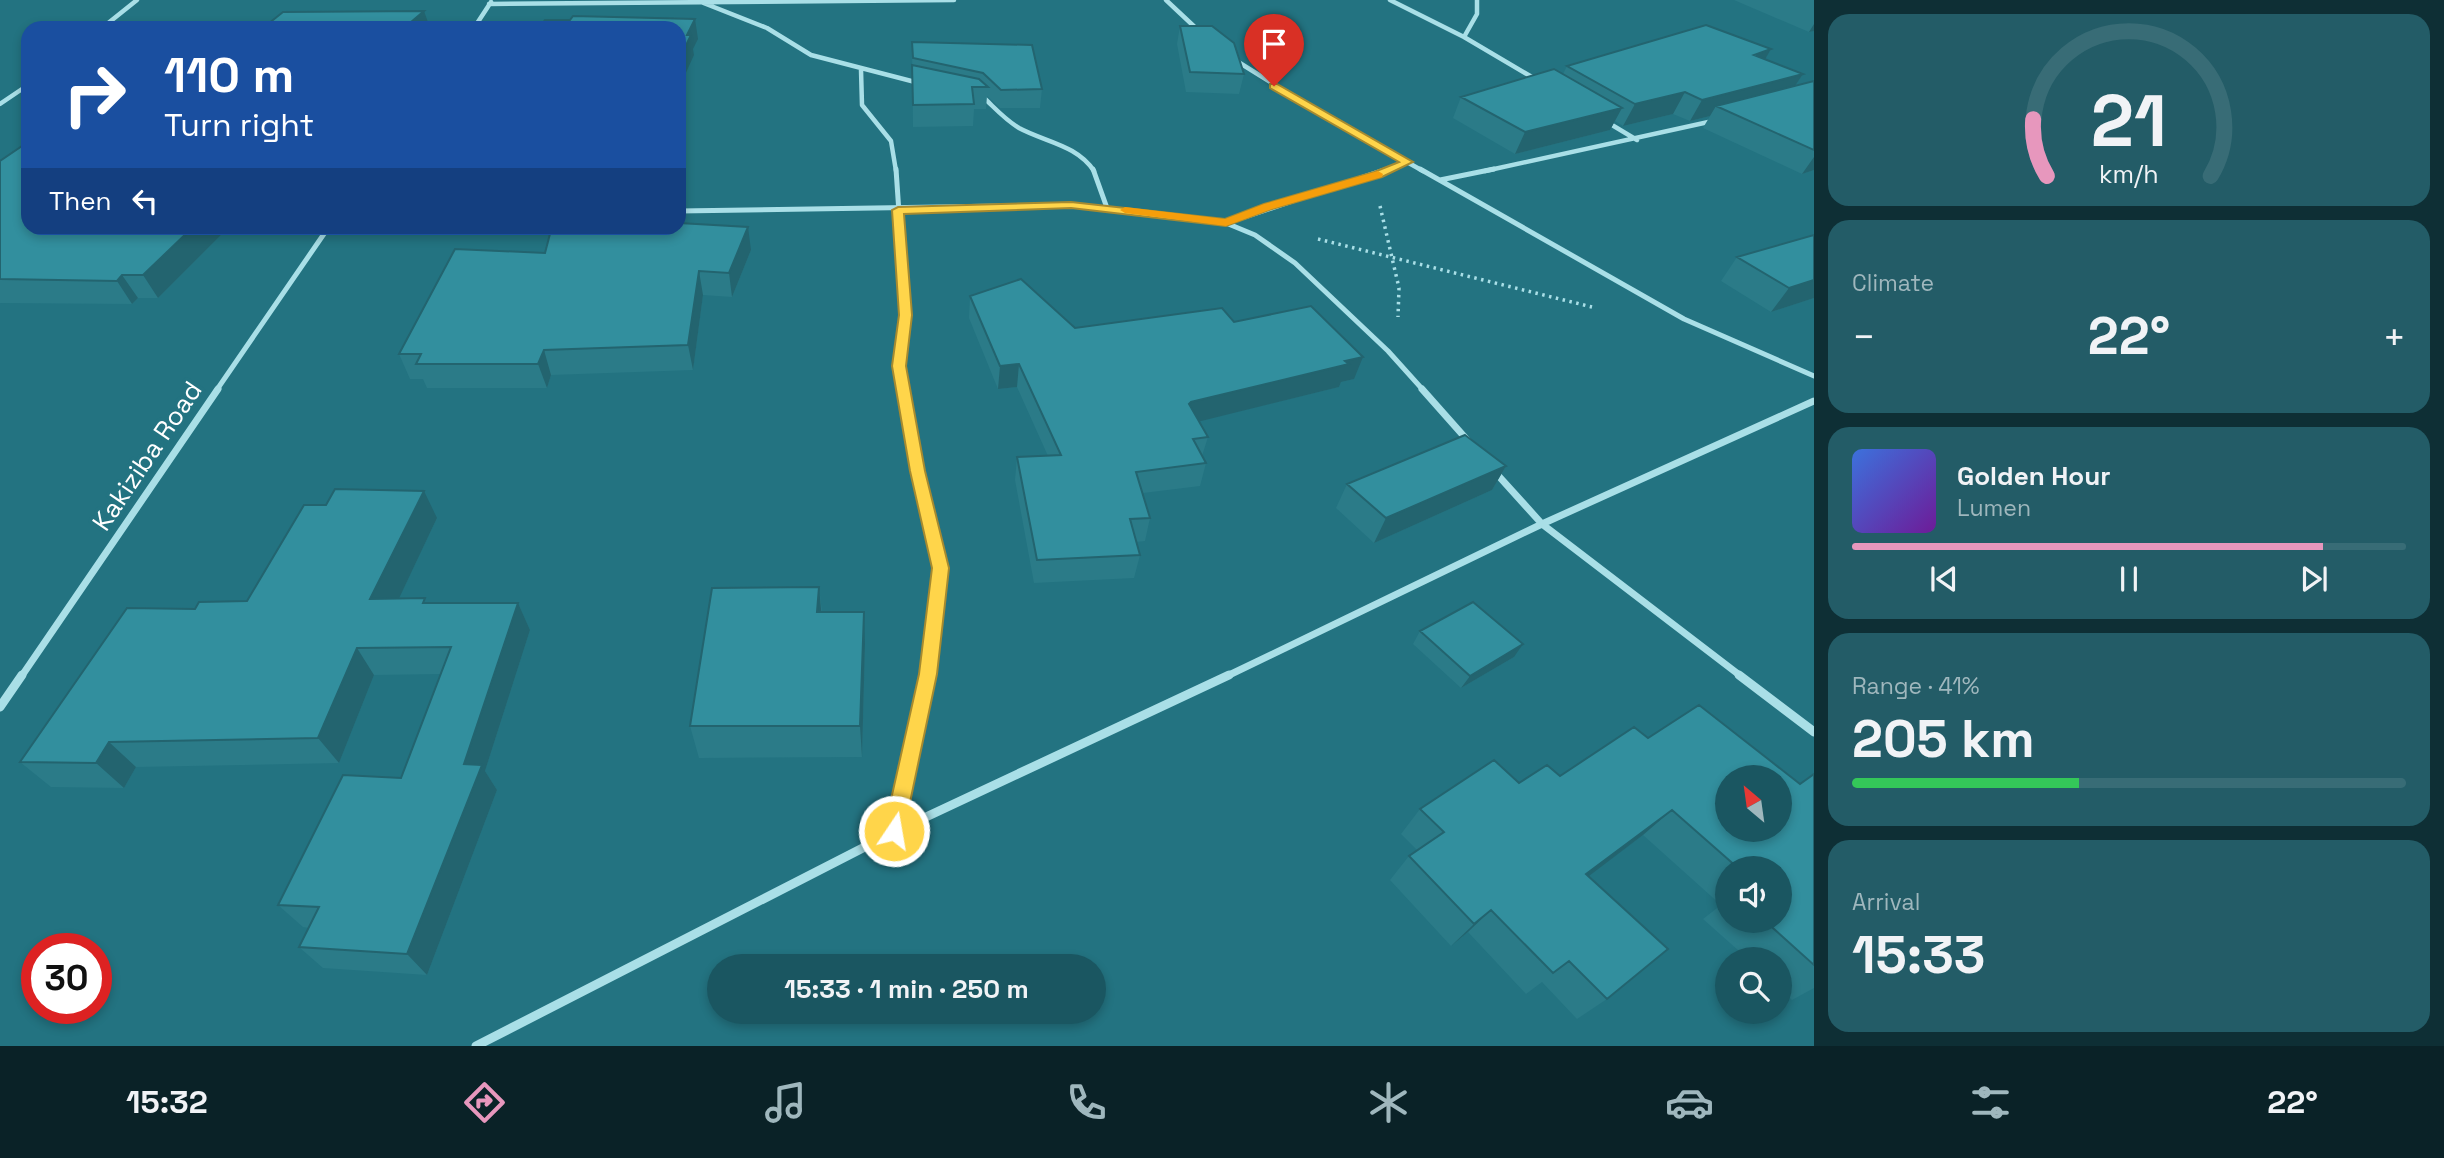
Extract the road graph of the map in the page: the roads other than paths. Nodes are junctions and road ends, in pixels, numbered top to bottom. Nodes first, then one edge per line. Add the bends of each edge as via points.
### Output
1 (137, 0) edge
2 (954, 0) edge
3 (1166, 0) edge
4 (1390, 0) edge
5 (1477, 0) edge
6 (490, 2) edge
7 (701, 2) edge
8 (111, 21) edge
9 (478, 21) edge
10 (1204, 35) edge
11 (1464, 37) junction
12 (1231, 57) edge
13 (861, 71) junction
14 (1539, 81) edge
15 (933, 85) edge
16 (21, 90) edge
17 (970, 93) edge
18 (0, 104) edge
19 (1604, 120) edge
20 (1714, 121) edge
21 (1637, 140) junction
22 (1408, 162) junction
23 (1440, 180) junction
24 (1107, 208) junction
25 (898, 210) junction
26 (686, 211) edge
27 (1226, 223) junction
28 (323, 235) edge
29 (1814, 376) edge
30 (1814, 401) edge
31 (1478, 453) edge
32 (1487, 463) edge
33 (1542, 524) junction
34 (0, 707) edge
35 (1814, 732) edge
36 (894, 831) junction
37 (476, 1046) edge

1 - 8 street
2 - 7 street
3 - 10 street
4 - 11 street
5 - 11 street via 1477,14
6 - 7 street
6 - 9 street
7 - 13 street via 767,28 811,55
11 - 14 street
12 - 22 street via 1350,132
13 - 15 street
13 - 25 street via 862,105 891,141
16 - 18 street
17 - 24 street via 988,100 1004,119 1087,159 1100,174
19 - 21 street
20 - 21 street
21 - 23 street
22 - 23 street
22 - 27 street
23 - 29 street via 1672,313
24 - 25 street via 1032,205
24 - 27 street
25 - 26 street
25 - 36 street via 905,315 899,366 940,568 928,674
27 - 31 street via 1255,235 1295,263 1388,351
28 - 34 street, Kakiziba Road
30 - 33 street
32 - 33 street
33 - 35 street
33 - 36 street
36 - 37 street

